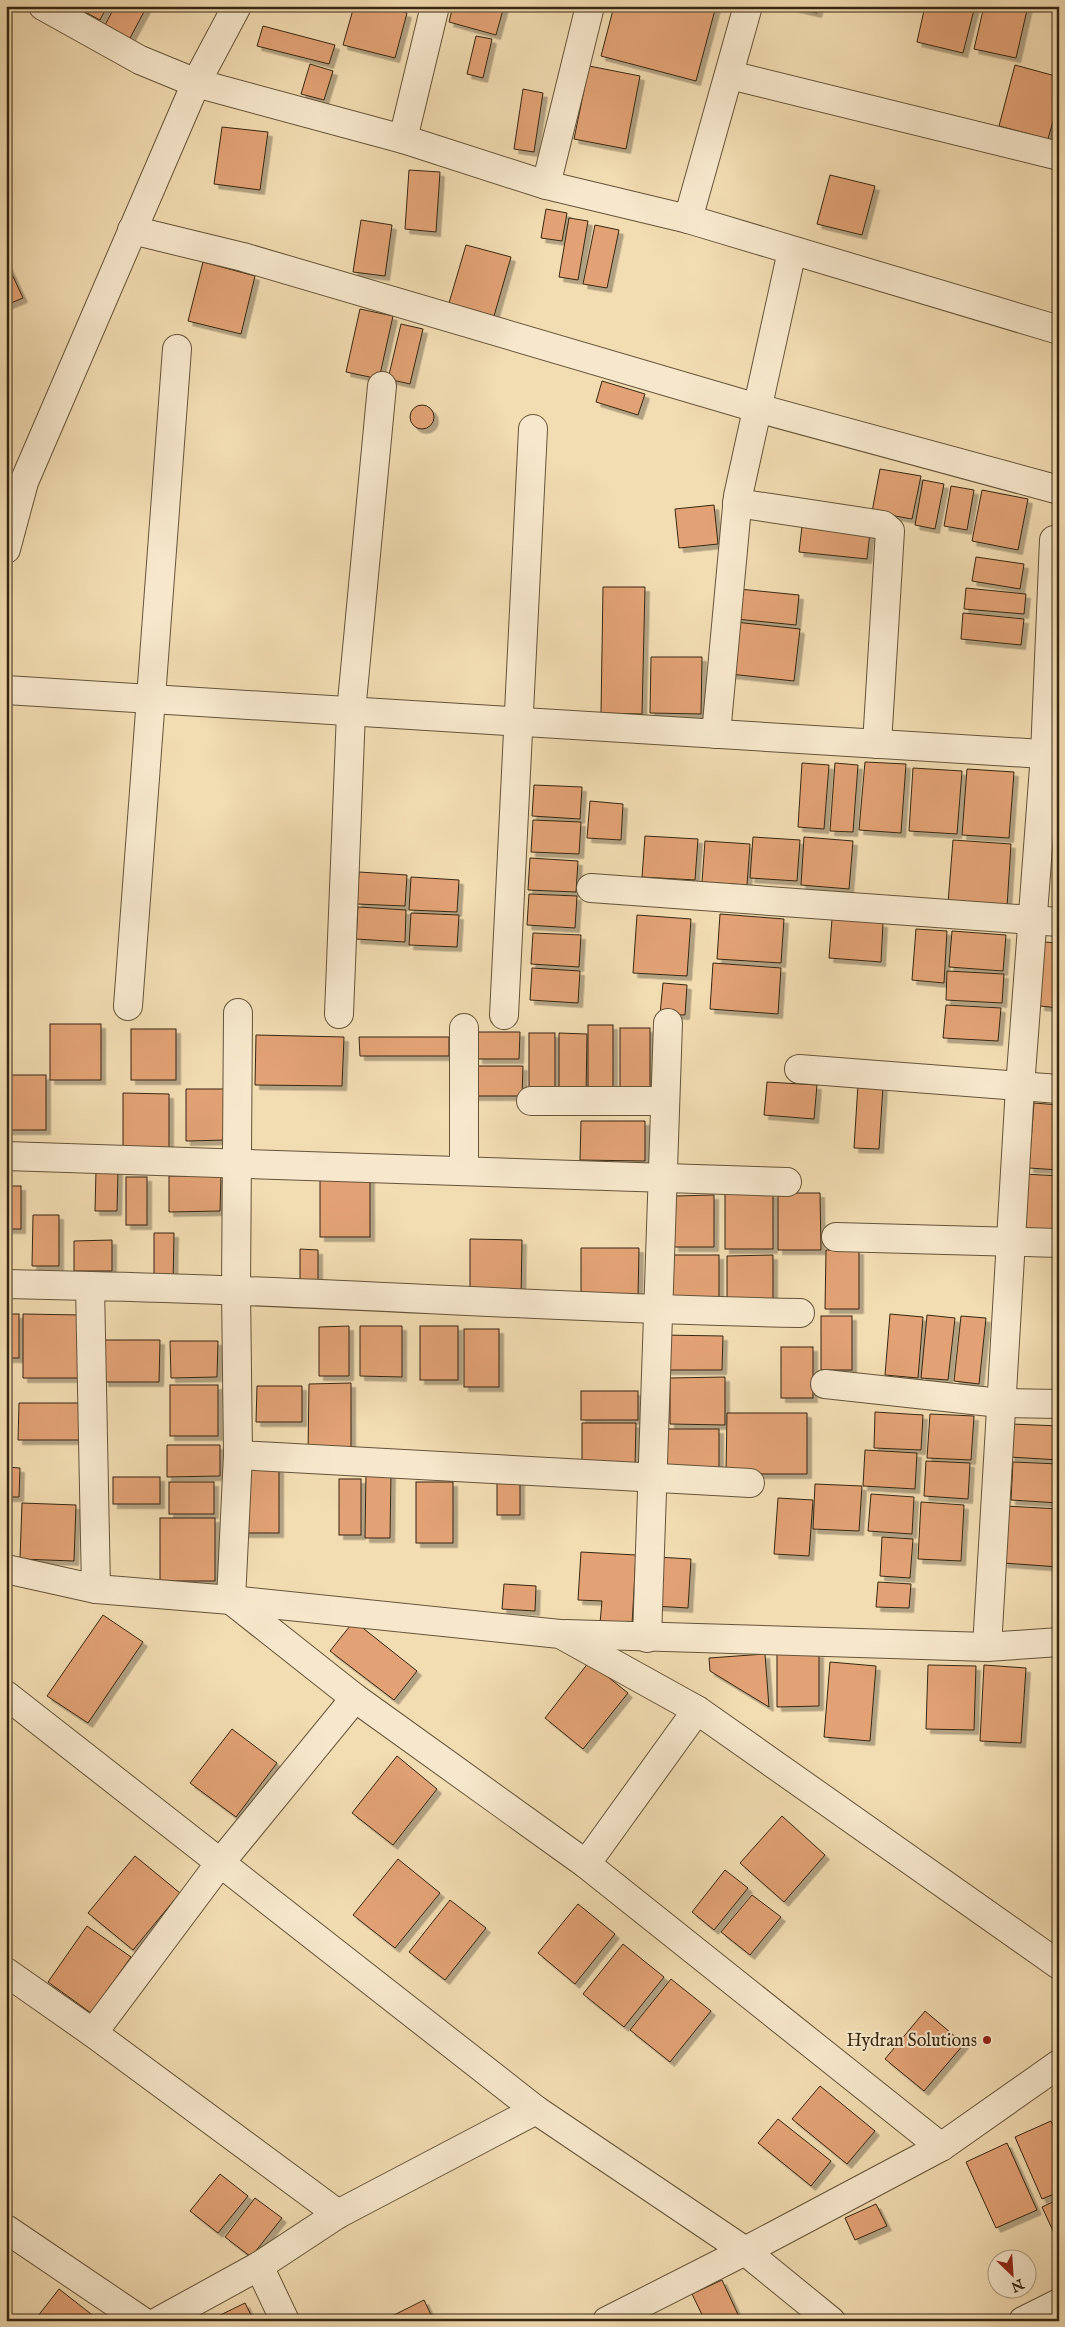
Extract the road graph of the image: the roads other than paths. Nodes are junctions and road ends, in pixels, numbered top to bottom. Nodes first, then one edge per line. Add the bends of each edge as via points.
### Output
1 (43, 6) edge
2 (434, 6) edge
3 (590, 6) edge
4 (748, 6) edge
5 (236, 7) edge
6 (730, 76) junction
7 (196, 83) junction
8 (404, 139) junction
9 (1059, 156) edge
10 (546, 185) junction
11 (688, 220) junction
12 (132, 230) junction
13 (792, 251) junction
14 (1059, 330) edge
15 (177, 349) dead end
16 (382, 386) dead end
17 (757, 408) junction
18 (534, 429) dead end
19 (1059, 490) edge
20 (737, 503) junction
21 (1054, 540) dead end
22 (6, 549) edge
23 (6, 690) edge
24 (149, 698) junction
25 (351, 712) junction
26 (519, 721) junction
27 (716, 734) junction
28 (876, 744) junction
29 (1052, 754) edge
30 (591, 888) dead end
31 (1046, 921) edge
32 (128, 1006) dead end
33 (238, 1013) dead end
34 (339, 1014) dead end
35 (504, 1015) dead end
36 (668, 1023) dead end
37 (464, 1028) dead end
38 (799, 1069) dead end
39 (1020, 1087) junction
40 (1059, 1089) edge
41 (532, 1101) dead end
42 (665, 1101) junction
43 (6, 1156) edge
44 (238, 1163) junction
45 (464, 1171) junction
46 (662, 1179) junction
47 (787, 1182) dead end
48 (836, 1237) dead end
49 (1011, 1242) junction
50 (1059, 1244) edge
51 (6, 1284) edge
52 (90, 1286) junction
53 (236, 1289) junction
54 (660, 1310) junction
55 (800, 1313) dead end
56 (825, 1384) dead end
57 (1000, 1402) junction
58 (1059, 1404) edge
59 (238, 1455) junction
60 (651, 1478) junction
61 (750, 1483) dead end
62 (6, 1569) edge
63 (96, 1589) junction
64 (231, 1600) junction
65 (560, 1634) junction
66 (647, 1638) junction
67 (1059, 1642) edge
68 (987, 1647) junction
69 (6, 1695) edge
70 (355, 1698) junction
71 (697, 1710) junction
72 (220, 1863) junction
73 (586, 1864) junction
74 (1059, 1965) edge
75 (6, 1972) edge
76 (93, 2033) junction
77 (1059, 2064) edge
78 (536, 2110) junction
79 (941, 2147) junction
80 (338, 2214) junction
81 (6, 2229) edge
82 (745, 2251) junction
83 (259, 2266) junction
84 (1059, 2303) edge
85 (142, 2321) edge
86 (159, 2321) edge
87 (286, 2321) edge
88 (607, 2321) edge
89 (832, 2321) edge
90 (1023, 2321) edge

1 - 7 street via 140,60
2 - 8 street
3 - 10 street
4 - 6 street
5 - 7 street
6 - 9 street
6 - 11 street
7 - 8 street
7 - 12 street
8 - 10 street
10 - 11 street
11 - 13 street
12 - 17 street via 243,257
12 - 22 street via 24,482
13 - 14 street
13 - 17 street
15 - 24 street
16 - 25 street
17 - 19 street
17 - 20 street
18 - 26 street
20 - 27 street
20 - 28 street via 883,525 890,531
21 - 29 street
23 - 24 street
24 - 25 street
24 - 32 street
25 - 26 street
25 - 34 street
26 - 27 street
26 - 35 street
27 - 28 street
28 - 29 street
29 - 31 street
30 - 31 street
31 - 39 street
33 - 44 street
36 - 42 street
37 - 45 street
38 - 39 street
39 - 40 street
39 - 49 street
41 - 42 street
42 - 46 street
43 - 44 street
44 - 45 street
44 - 53 street
45 - 46 street
46 - 47 street
46 - 54 street
48 - 49 street
49 - 50 street
49 - 57 street
51 - 52 street
52 - 53 street
52 - 63 street
53 - 54 street
53 - 59 street
54 - 55 street
54 - 60 street
56 - 57 street
57 - 58 street
57 - 68 street
59 - 60 street
59 - 64 street
60 - 61 street
60 - 66 street
62 - 63 street
63 - 64 street
64 - 65 street
64 - 70 street
65 - 66 street
65 - 71 street
66 - 68 street
67 - 68 street
69 - 72 street
70 - 72 street
70 - 73 street
71 - 73 street
71 - 74 street
72 - 76 street
72 - 78 street
73 - 79 street
75 - 76 street
76 - 80 street
77 - 79 street
78 - 80 street
78 - 82 street
79 - 82 street
80 - 83 street
81 - 85 street
82 - 88 street
82 - 89 street
83 - 86 street
83 - 87 street
84 - 90 street

